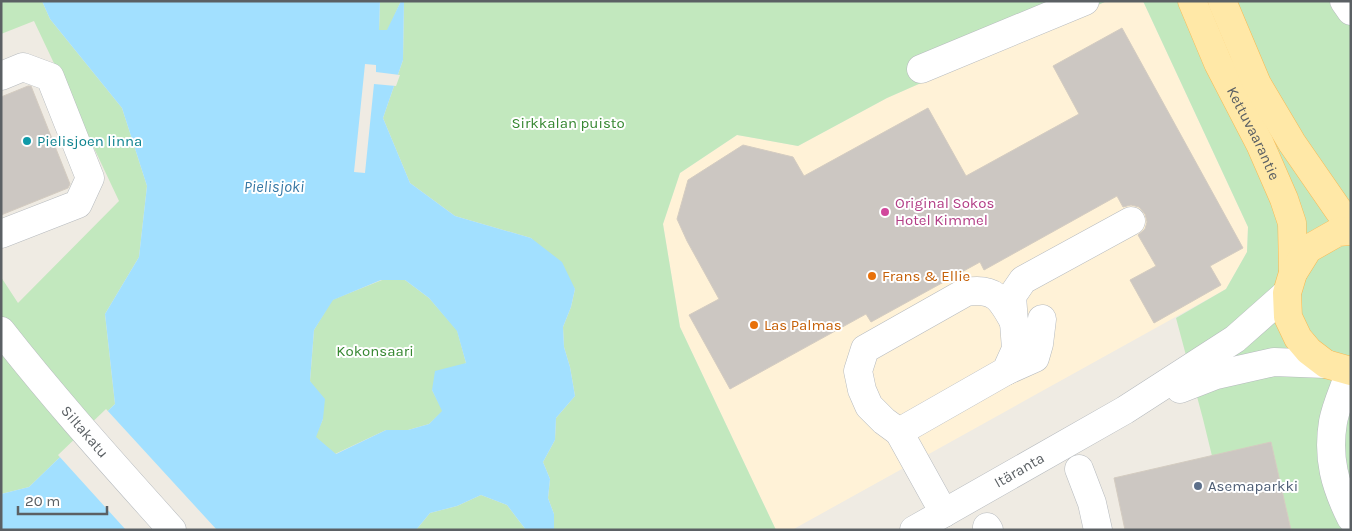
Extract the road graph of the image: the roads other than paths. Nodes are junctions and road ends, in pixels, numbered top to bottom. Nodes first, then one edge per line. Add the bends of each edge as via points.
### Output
1 (1085, 1) edge
2 (1192, 1) edge
3 (1222, 1) edge
4 (1344, 1) edge
5 (1351, 11) edge
6 (921, 69) dead end
7 (1, 76) edge
8 (1351, 220) edge
9 (1131, 222) dead end
10 (1351, 231) edge
11 (1, 234) edge
12 (1290, 283) junction
13 (1042, 320) dead end
14 (1015, 324) junction
15 (1, 331) edge
16 (1342, 368) edge
17 (1006, 371) junction
18 (1125, 410) junction
19 (899, 432) junction
20 (1079, 468) dead end
21 (944, 513) junction
22 (1351, 518) edge
23 (172, 530) edge
24 (914, 530) edge
25 (1098, 530) edge

1 - 6 street
2 - 12 main road, Kettuvaarantie via 1218,63 1260,144 1292,223
3 - 8 main road, Kettuvaarantie via 1258,84 1292,143 1339,211
4 - 5 street
7 - 11 street via 23,67 50,77 90,178 78,204
9 - 14 street via 1023,280 1012,296
10 - 12 main road via 1338,232 1308,249
12 - 16 main road, Kettuvaarantie via 1288,317 1298,338 1308,351
12 - 18 street, Itäranta via 1235,338
13 - 17 street via 1035,358
14 - 17 street via 1016,350
14 - 19 street via 998,298 979,290 966,292 865,349 858,372 862,390 869,406
15 - 23 street, Siltakatu via 75,421
16 - 18 street, Itäranta via 1274,362 1216,375
16 - 22 street via 1331,447 1340,497
17 - 19 street
18 - 21 street, Itäranta
19 - 21 street
20 - 25 street
21 - 24 street, Itäranta

